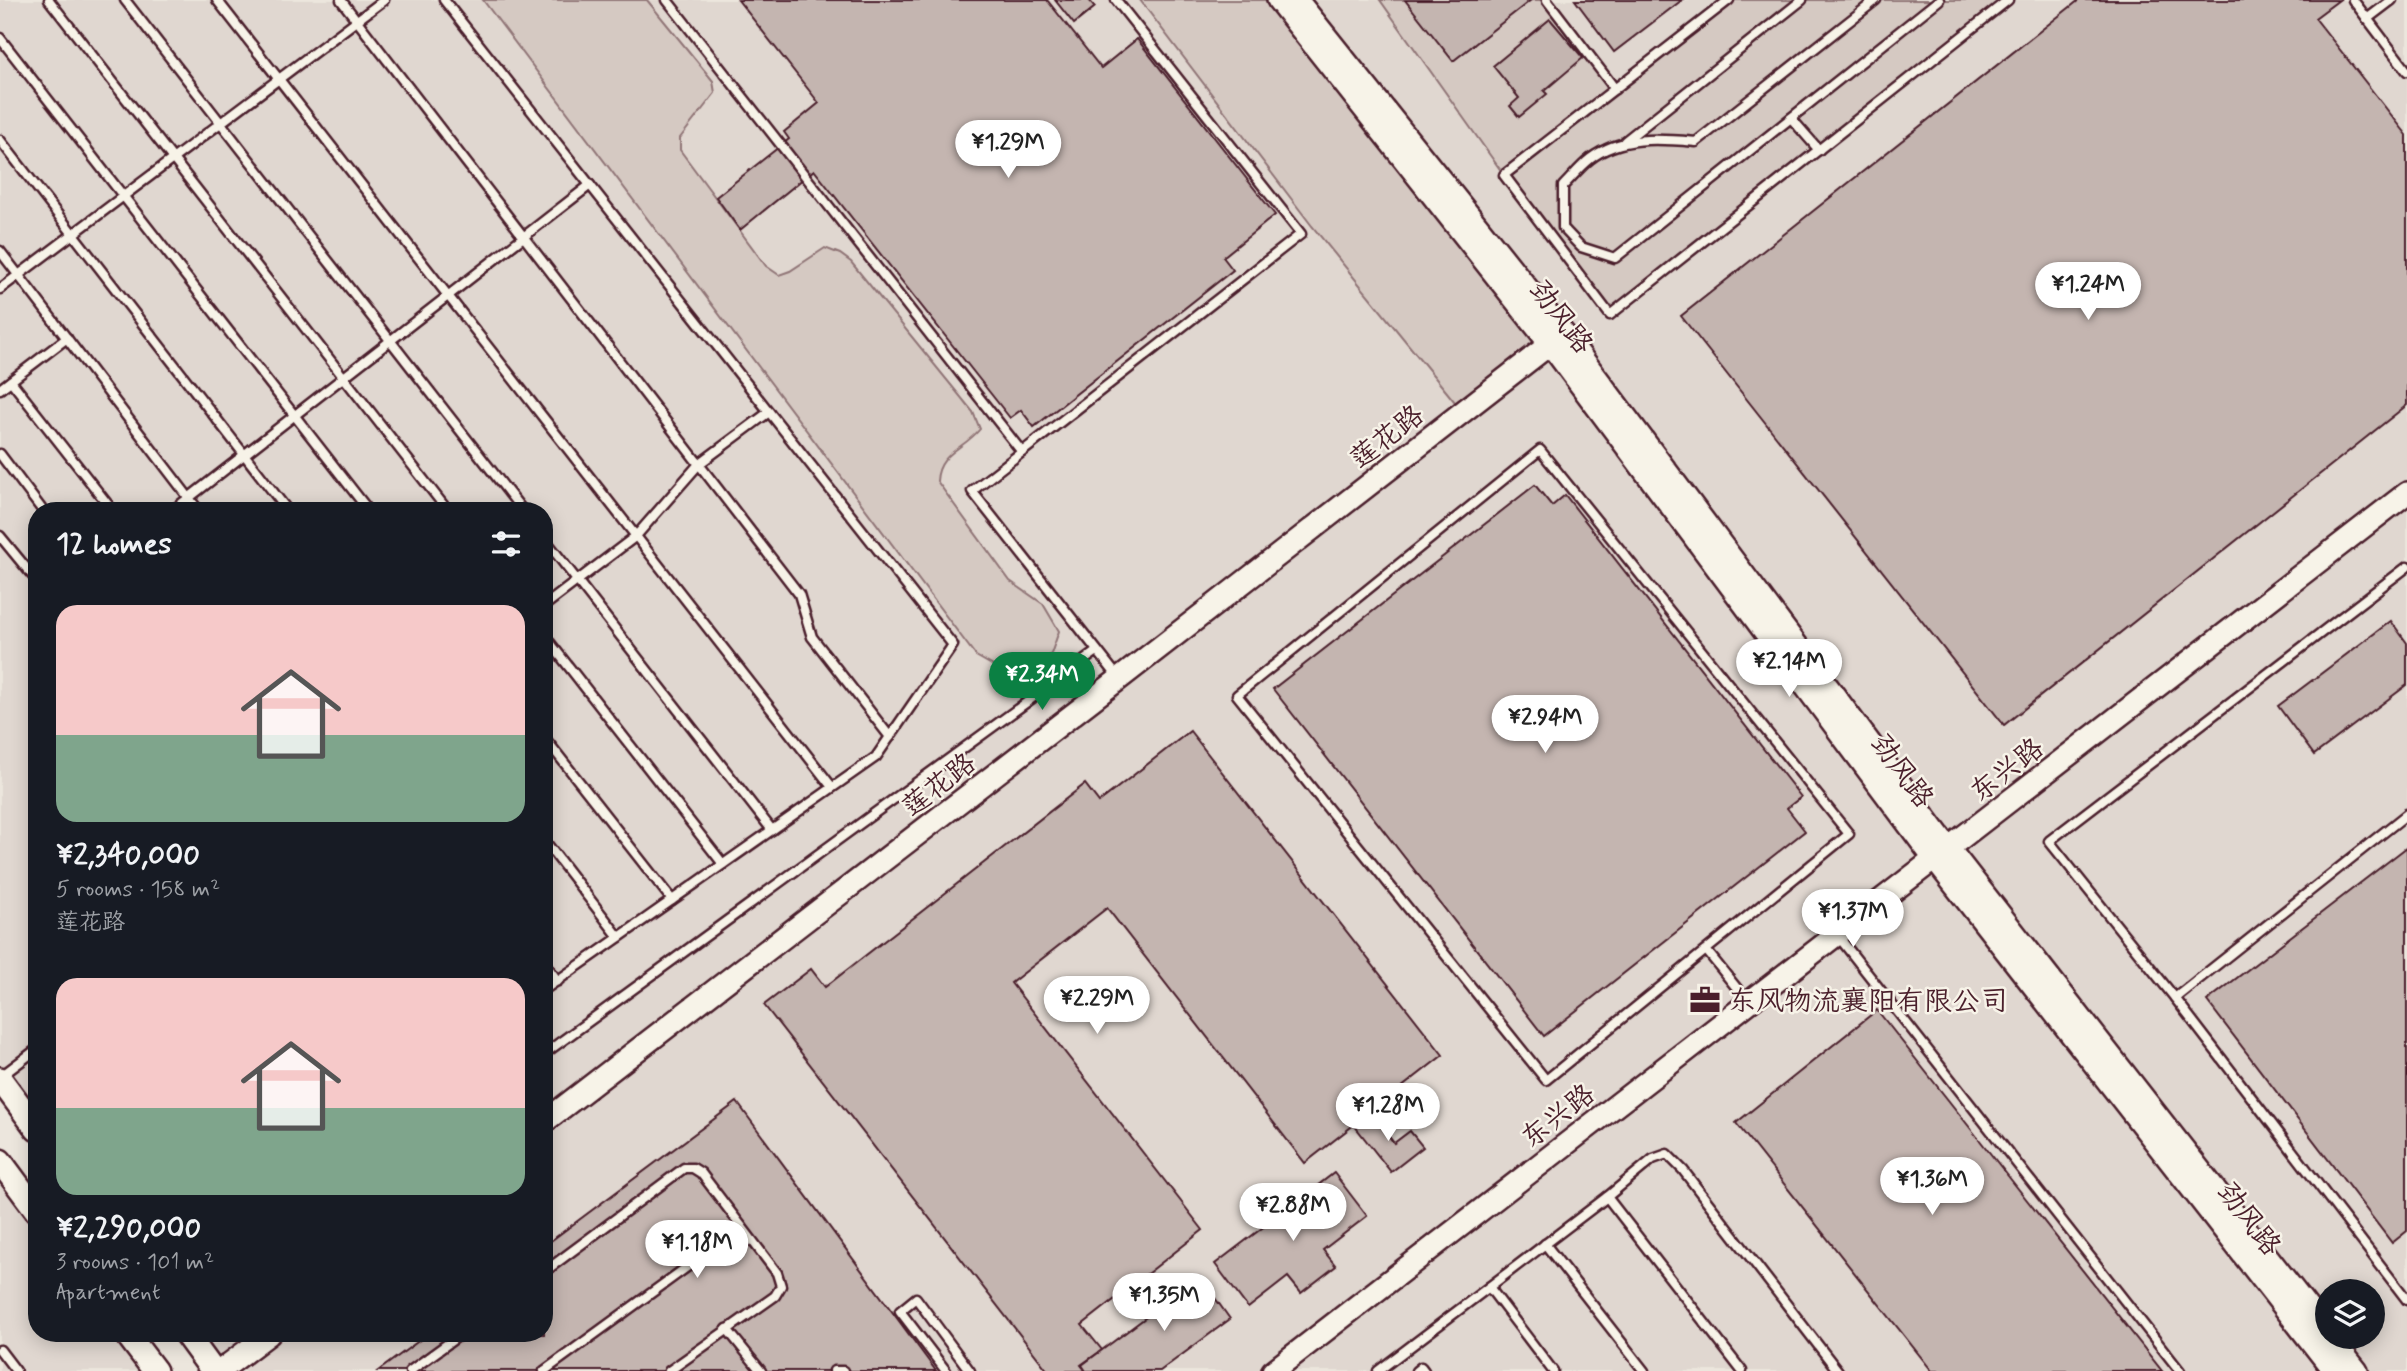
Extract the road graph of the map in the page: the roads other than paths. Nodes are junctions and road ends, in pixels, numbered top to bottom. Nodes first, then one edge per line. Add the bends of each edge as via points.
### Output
1 (49, 0) edge
2 (125, 0) edge
3 (217, 0) edge
4 (341, 0) edge
5 (384, 0) edge
6 (444, 0) edge
7 (667, 0) edge
8 (1116, 0) edge
9 (1278, 0) edge
10 (1297, 0) edge
11 (1547, 0) edge
12 (1729, 0) edge
13 (1802, 0) edge
14 (1876, 0) edge
15 (1939, 0) edge
16 (2008, 0) edge
17 (2353, 0) edge
18 (2392, 0) edge
19 (2367, 19) junction
20 (357, 21) junction
21 (0, 38) edge
22 (2407, 71) edge
23 (279, 79) junction
24 (1615, 89) junction
25 (1791, 118) junction
26 (221, 123) junction
27 (0, 140) edge
28 (1623, 143) junction
29 (1819, 150) junction
30 (173, 159) junction
31 (590, 185) junction
32 (124, 196) junction
33 (73, 234) junction
34 (524, 237) junction
35 (0, 251) edge
36 (19, 275) junction
37 (0, 289) edge
38 (448, 296) junction
39 (67, 338) junction
40 (1557, 339) junction
41 (390, 341) junction
42 (343, 377) junction
43 (11, 381) junction
44 (0, 389) edge
45 (769, 412) junction
46 (294, 416) junction
47 (1021, 452) junction
48 (0, 454) edge
49 (244, 455) junction
50 (699, 464) junction
51 (2407, 493) edge
52 (189, 498) junction
53 (36, 502) edge
54 (106, 502) edge
55 (184, 502) edge
56 (192, 502) edge
57 (281, 502) edge
58 (362, 502) edge
59 (441, 502) edge
60 (516, 502) edge
61 (0, 536) edge
62 (636, 536) junction
63 (553, 549) edge
64 (2407, 567) edge
65 (28, 570) edge
66 (577, 580) junction
67 (553, 599) edge
68 (553, 647) edge
69 (1097, 651) junction
70 (1119, 680) junction
71 (890, 737) junction
72 (553, 749) edge
73 (832, 787) junction
74 (2407, 814) edge
75 (772, 830) junction
76 (553, 852) edge
77 (1942, 855) junction
78 (723, 864) junction
79 (672, 901) junction
80 (1837, 935) junction
81 (620, 937) junction
82 (1706, 950) junction
83 (553, 974) edge
84 (558, 981) junction
85 (553, 984) edge
86 (2175, 998) junction
87 (1748, 1002) junction
88 (553, 1047) edge
89 (28, 1056) edge
90 (0, 1078) edge
91 (553, 1115) edge
92 (28, 1117) edge
93 (0, 1161) edge
94 (1607, 1197) junction
95 (28, 1199) edge
96 (742, 1227) junction
97 (1545, 1244) junction
98 (553, 1265) edge
99 (1489, 1287) junction
100 (2407, 1300) edge
101 (2315, 1318) edge
102 (727, 1329) junction
103 (133, 1342) edge
104 (191, 1342) edge
105 (254, 1342) edge
106 (450, 1342) edge
107 (2340, 1349) edge
108 (0, 1350) edge
109 (207, 1368) edge
110 (16, 1371) edge
111 (155, 1371) edge
112 (410, 1371) edge
113 (544, 1371) edge
114 (669, 1371) edge
115 (761, 1371) edge
116 (834, 1371) edge
117 (843, 1371) edge
118 (946, 1371) edge
119 (970, 1371) edge
120 (1273, 1371) edge
121 (1378, 1371) edge
122 (1416, 1371) edge
123 (1424, 1371) edge
124 (1553, 1371) edge
125 (1644, 1371) edge
126 (1742, 1371) edge
127 (1838, 1371) edge
128 (2180, 1371) edge
129 (2334, 1371) edge
130 (2357, 1371) edge

1 - 30 lane
2 - 26 lane
3 - 23 lane
4 - 20 lane
5 - 20 lane
6 - 31 lane
7 - 47 lane
8 - 47 lane via 1301,234
9 - 40 street, 劲风路
10 - 40 street, 劲风路
11 - 24 lane
12 - 24 lane
13 - 28 lane
14 - 28 lane via 1696,142 1656,139
15 - 25 lane
16 - 29 lane
17 - 19 lane
18 - 19 lane
19 - 22 lane
20 - 23 lane
20 - 34 lane
21 - 32 lane
23 - 26 lane
23 - 38 lane
24 - 29 lane via 1504,174 1610,315
25 - 28 lane via 1615,258 1581,247 1563,228 1563,186 1592,157
25 - 29 lane
26 - 30 lane
26 - 41 lane
27 - 33 lane
30 - 32 lane
30 - 42 lane
31 - 34 lane
31 - 45 lane
32 - 33 lane
32 - 46 lane
33 - 36 lane
33 - 49 lane
34 - 38 lane
34 - 50 lane
35 - 36 lane
36 - 37 lane
36 - 39 lane
38 - 41 lane
38 - 62 lane
39 - 43 lane
39 - 52 lane
40 - 70 street, 莲花路
40 - 77 street, 劲风路
41 - 42 lane
41 - 60 lane
42 - 46 lane
42 - 59 lane
43 - 44 lane
43 - 54 lane
45 - 50 lane
45 - 71 lane via 953,645
46 - 49 lane
46 - 58 lane
47 - 69 lane via 972,491
48 - 53 lane
49 - 52 lane
49 - 57 lane
50 - 62 lane
50 - 71 lane via 799,594 812,637
51 - 77 street, 东兴路
52 - 55 lane
52 - 56 lane
61 - 65 lane
62 - 66 lane
62 - 73 lane
63 - 66 lane
64 - 86 lane via 2049,841
66 - 67 lane
66 - 75 lane
68 - 78 lane
69 - 70 lane
69 - 88 lane
70 - 91 street, 莲花路
71 - 73 lane via 876,757
72 - 79 lane
73 - 75 lane
74 - 86 lane
75 - 78 lane
76 - 81 lane
77 - 80 street, 东兴路
77 - 101 street, 劲风路
77 - 129 street, 劲风路
78 - 79 lane
79 - 81 lane
80 - 87 street, 东兴路
80 - 128 lane
81 - 84 lane
82 - 82 lane via 1849,834 1540,450 1237,695 1546,1080
82 - 87 lane
83 - 84 lane
84 - 85 lane
86 - 100 lane
87 - 120 street, 东兴路
89 - 90 lane
90 - 92 main road
93 - 95 main road
94 - 97 lane
94 - 126 lane
94 - 127 lane via 1653,1159 1667,1154
96 - 98 lane via 701,1173 684,1168
96 - 102 lane via 777,1273 781,1286 775,1296
96 - 113 lane
97 - 99 lane
97 - 125 lane
99 - 121 lane
99 - 124 lane
102 - 114 lane
102 - 115 lane
103 - 111 main road
104 - 109 main road
105 - 109 street
106 - 112 lane
107 - 130 street, 劲风路
108 - 110 lane
116 - 117 lane
118 - 119 lane via 900,1311 916,1298
122 - 123 lane via 1421,1367

